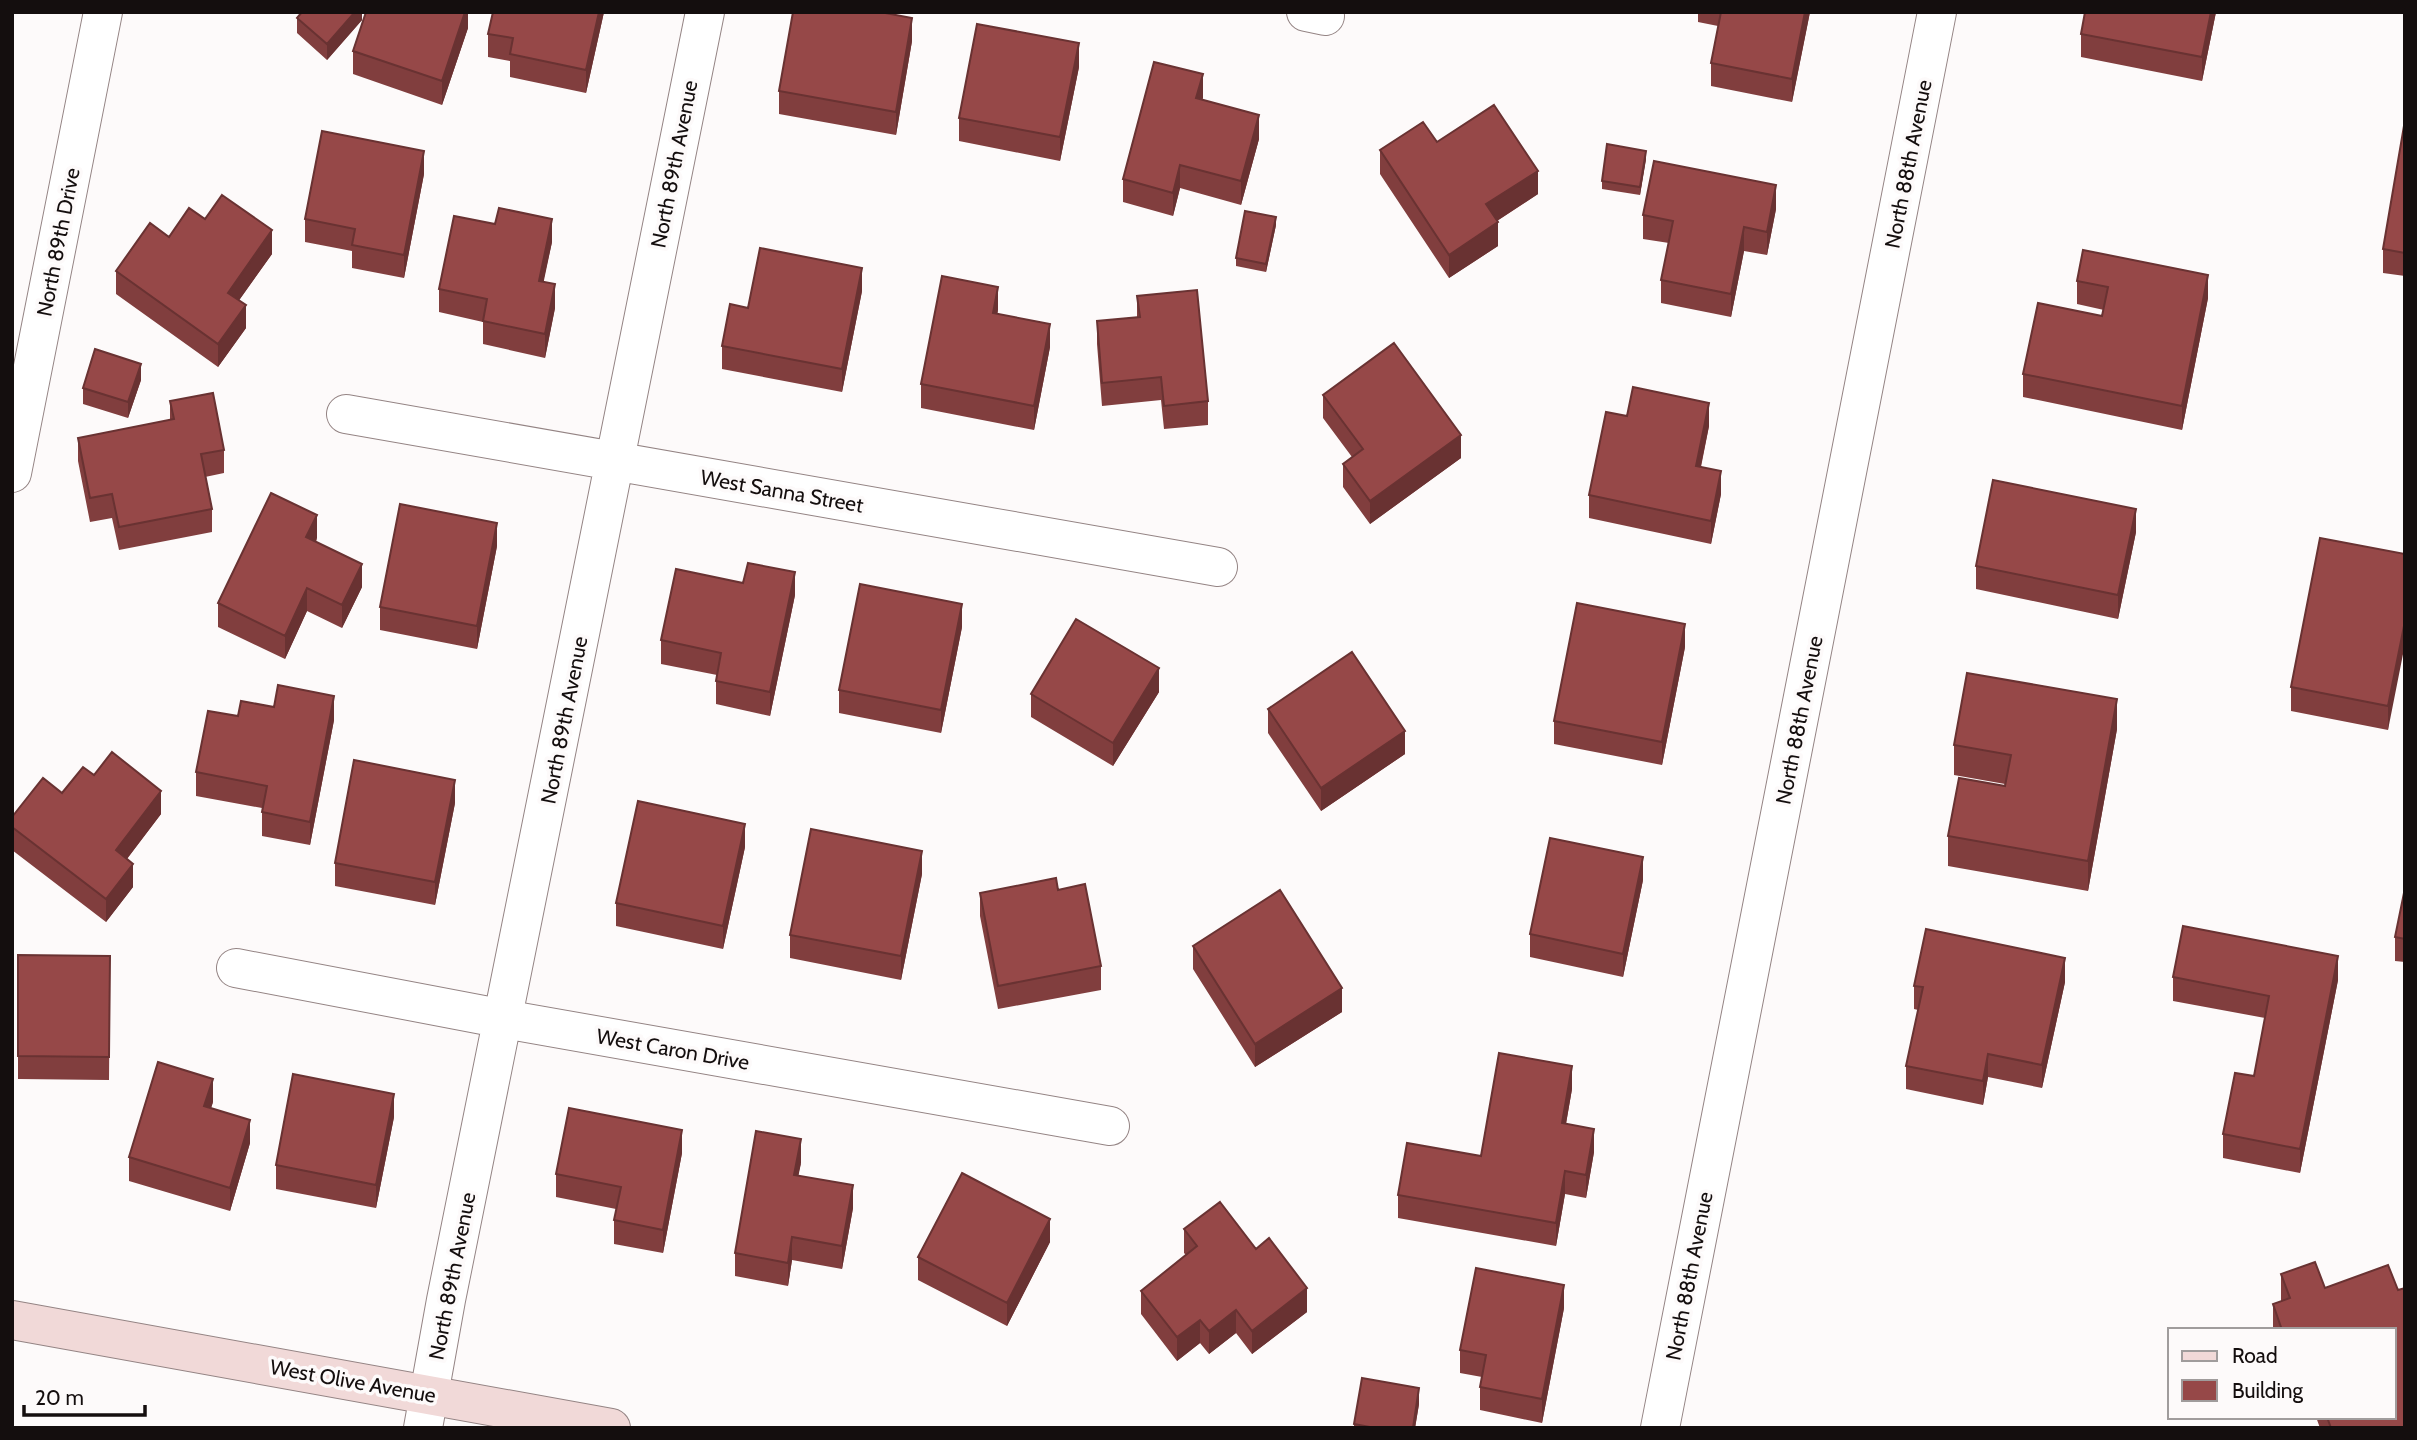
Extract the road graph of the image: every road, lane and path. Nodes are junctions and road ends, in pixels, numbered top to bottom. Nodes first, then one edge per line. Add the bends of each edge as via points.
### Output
1 (103, 12) edge
2 (705, 12) edge
3 (1937, 12) edge
4 (346, 414) dead end
5 (615, 461) junction
6 (12, 473) edge
7 (1218, 567) dead end
8 (236, 968) dead end
9 (504, 1019) junction
10 (1110, 1126) dead end
11 (12, 1321) edge
12 (426, 1411) edge
13 (611, 1428) edge
14 (1660, 1428) edge

1 - 6 street, North 89th Drive
2 - 5 street, North 89th Avenue
3 - 14 street, North 88th Avenue
4 - 5 street, West Sanna Street
5 - 7 street, West Sanna Street
5 - 9 street, North 89th Avenue
8 - 9 street, West Caron Drive
9 - 10 street, West Caron Drive
9 - 12 street, North 89th Avenue
11 - 12 main road, West Olive Avenue
12 - 13 main road, West Olive Avenue

